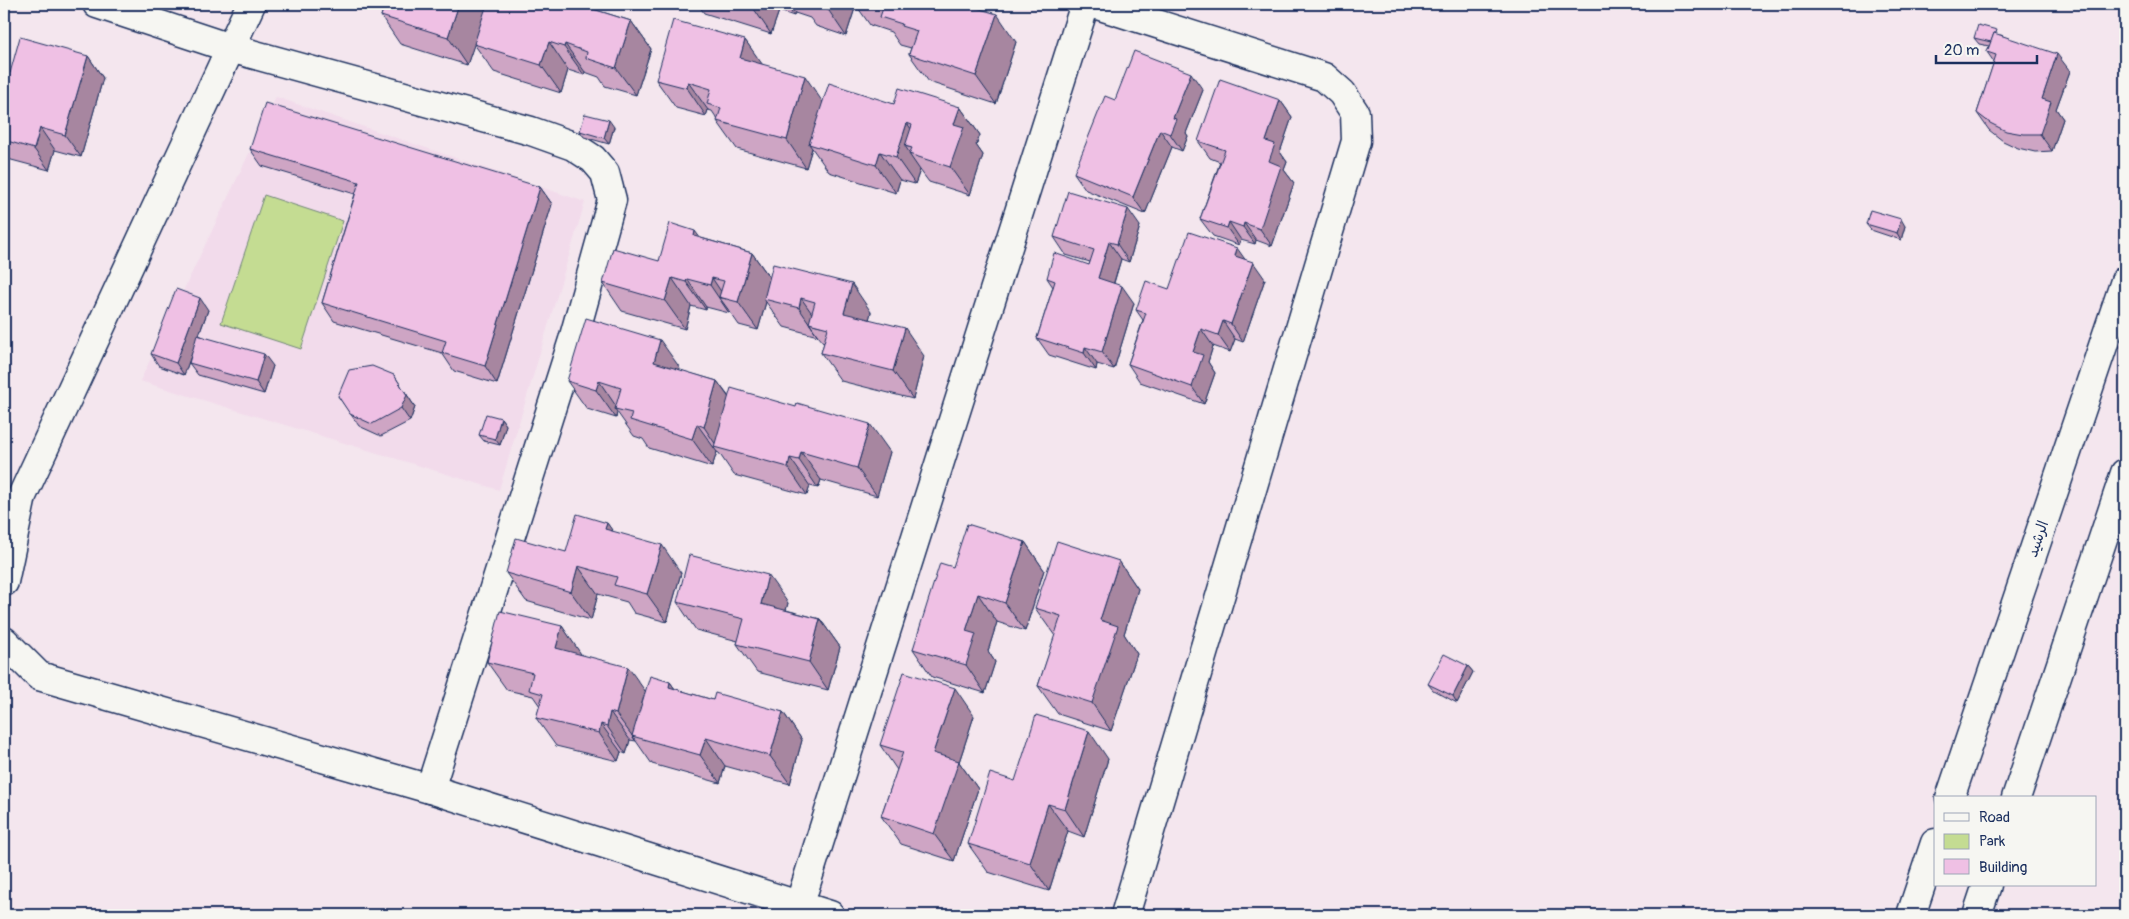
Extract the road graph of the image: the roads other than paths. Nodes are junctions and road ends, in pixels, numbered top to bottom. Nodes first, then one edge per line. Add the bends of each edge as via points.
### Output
1 (98, 4) edge
2 (251, 4) edge
3 (1085, 4) edge
4 (1094, 4) edge
5 (230, 48) junction
6 (2125, 281) edge
7 (2125, 473) edge
8 (4, 582) edge
9 (4, 641) edge
10 (430, 789) junction
11 (1951, 796) edge
12 (2017, 796) edge
13 (1934, 846) edge
14 (1987, 886) edge
15 (799, 906) junction
16 (830, 915) edge
17 (1124, 915) edge
18 (1911, 915) edge
19 (1977, 915) edge

1 - 5 street
2 - 5 street
3 - 15 street
4 - 17 street via 1324,77 1342,93 1355,113 1356,123 1356,141
5 - 8 street via 22,496
5 - 10 street via 531,131 573,146 593,159 605,173 612,200 574,340
6 - 11 street, الرشيد
7 - 12 street
9 - 10 street via 39,676
10 - 15 street
13 - 18 street
14 - 19 street
15 - 16 street

